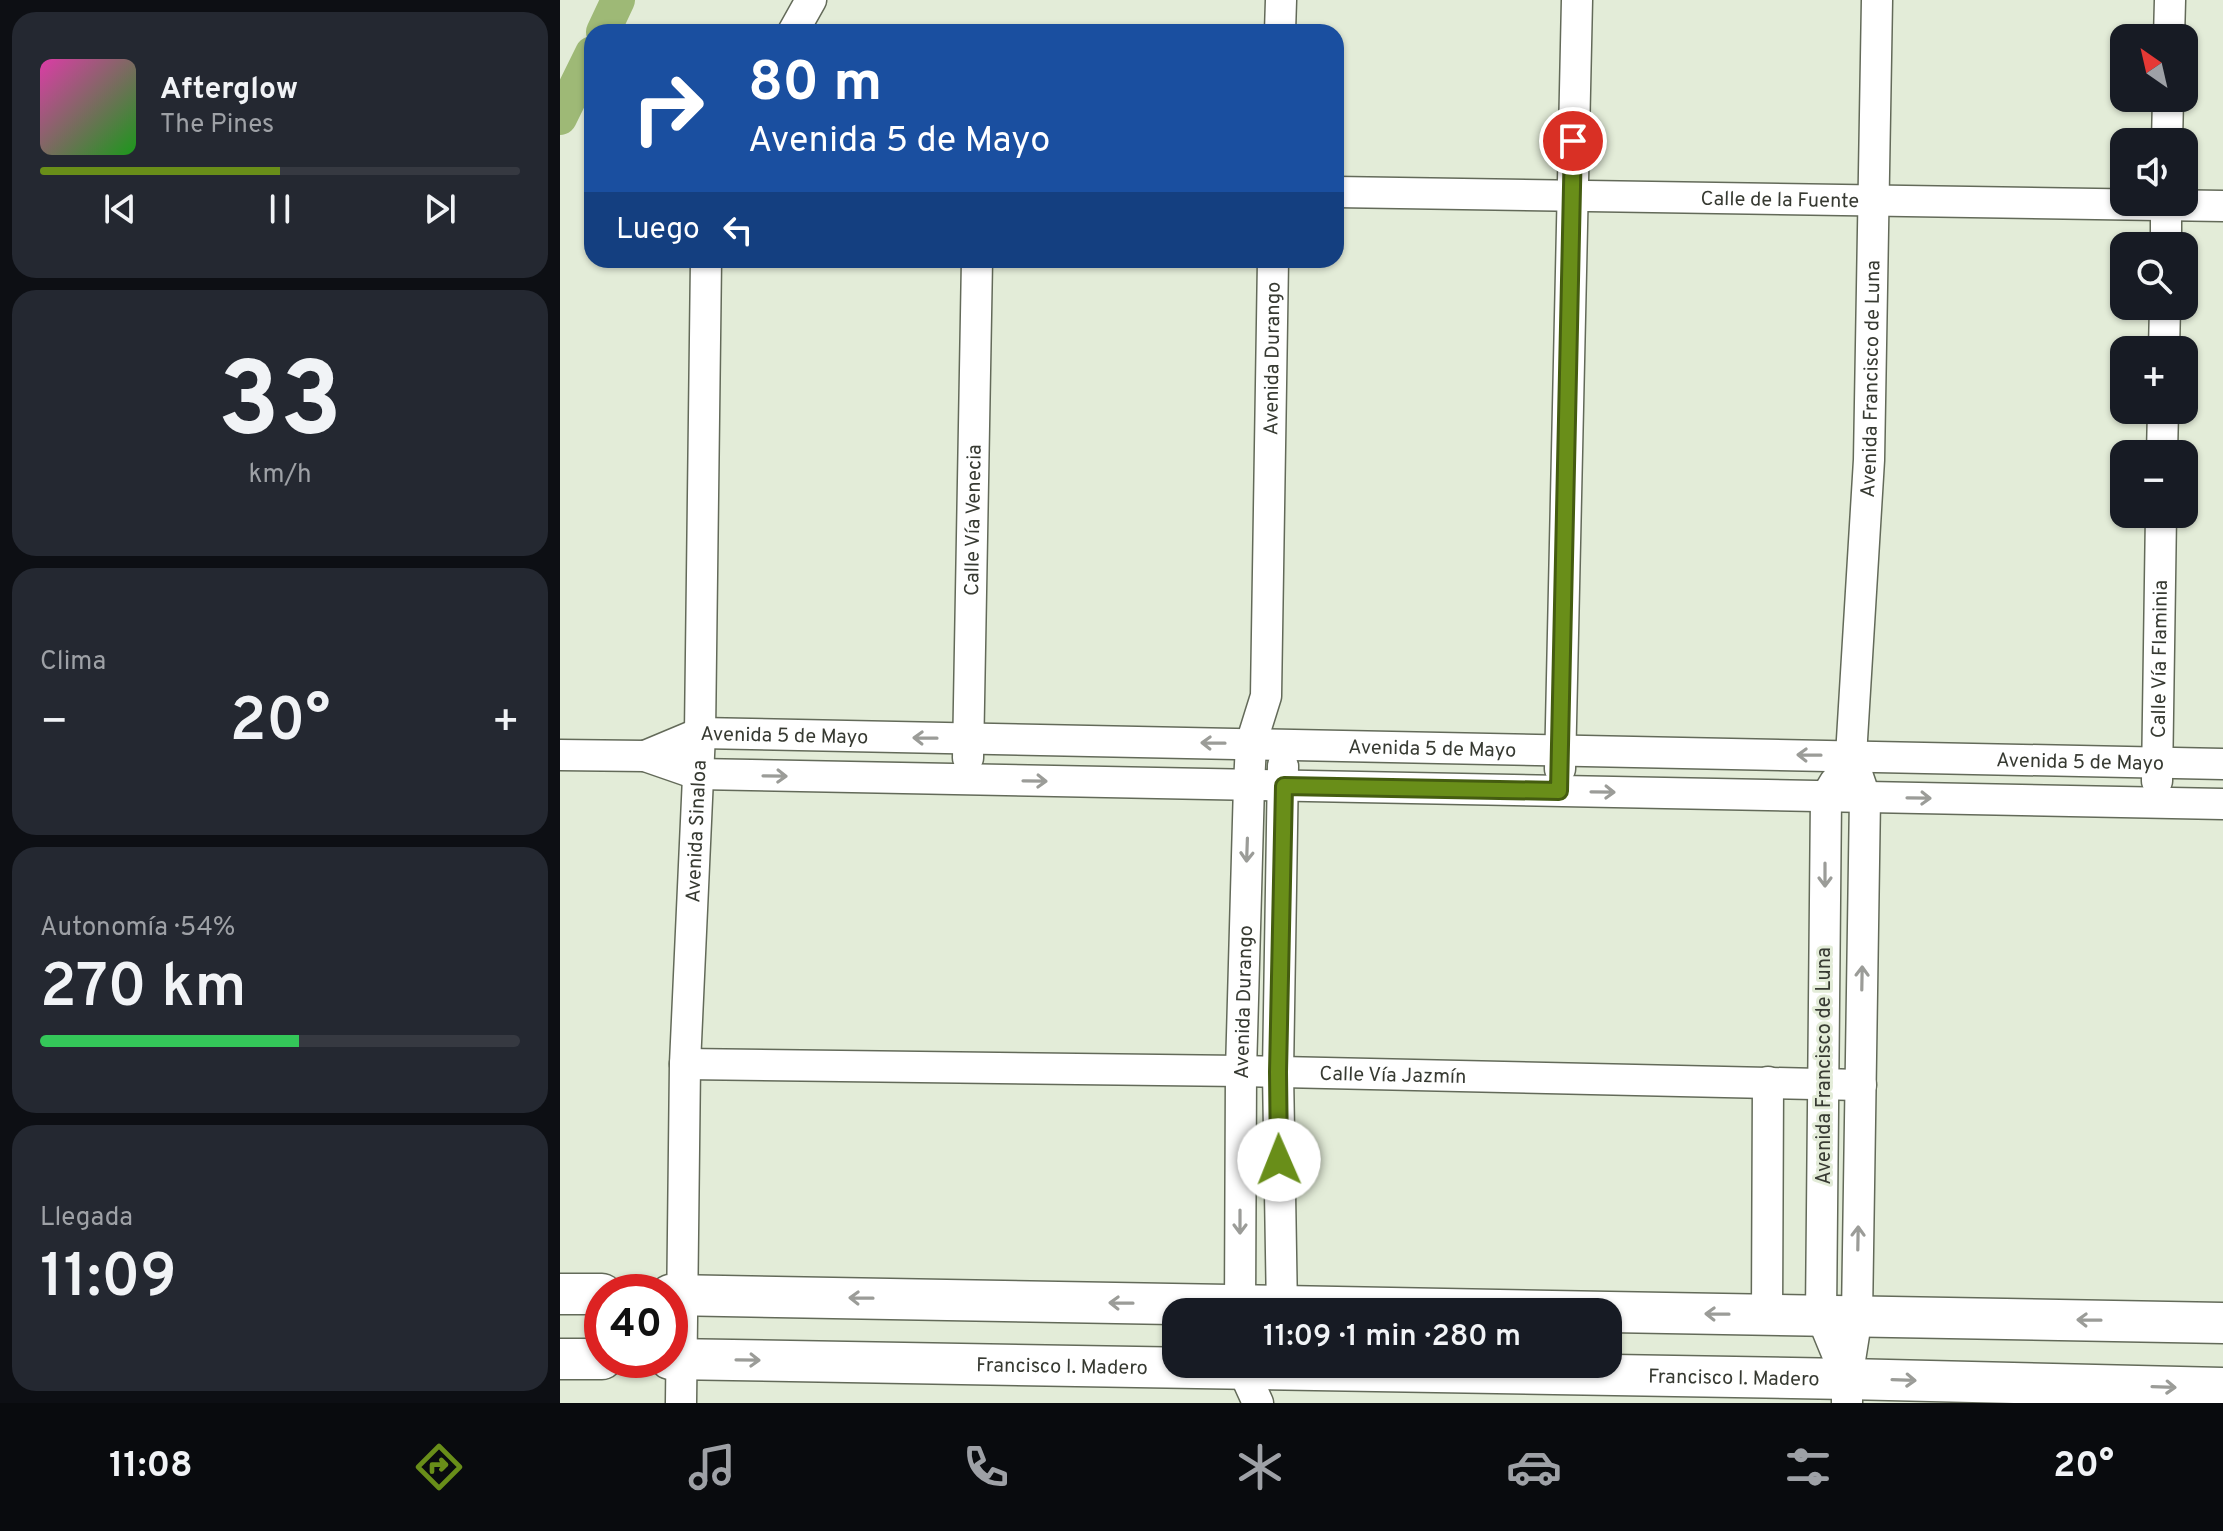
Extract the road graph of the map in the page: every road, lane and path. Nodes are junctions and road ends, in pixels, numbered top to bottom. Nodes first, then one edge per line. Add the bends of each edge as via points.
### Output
1 (811, 0) edge
2 (1281, 0) edge
3 (1577, 0) edge
4 (1877, 0) edge
5 (2170, 0) edge
6 (798, 24) edge
7 (1280, 24) edge
8 (2169, 24) edge
9 (1344, 192) edge
10 (1572, 197) junction
11 (1874, 199) junction
12 (2110, 202) edge
13 (2198, 205) edge
14 (2223, 206) edge
15 (706, 268) edge
16 (977, 268) edge
17 (1273, 268) edge
18 (2161, 528) edge
19 (1266, 696) junction
20 (700, 733) junction
21 (968, 738) junction
22 (1251, 744) junction
23 (1282, 745) junction
24 (1561, 750) junction
25 (560, 755) edge
26 (645, 756) junction
27 (1851, 756) junction
28 (2157, 762) junction
29 (2223, 764) edge
30 (697, 774) junction
31 (967, 780) junction
32 (1249, 785) junction
33 (1284, 786) junction
34 (1559, 791) junction
35 (1826, 797) junction
36 (1865, 797) junction
37 (2158, 803) junction
38 (2223, 804) edge
39 (685, 1064) junction
40 (1241, 1071) junction
41 (1278, 1072) junction
42 (1768, 1082) junction
43 (1823, 1084) junction
44 (1861, 1085) junction
45 (677, 1274) edge
46 (560, 1294) edge
47 (584, 1294) edge
48 (688, 1295) edge
49 (1240, 1298) edge
50 (1282, 1298) edge
51 (1162, 1307) edge
52 (1622, 1313) edge
53 (1767, 1315) junction
54 (1839, 1316) junction
55 (2223, 1323) edge
56 (560, 1359) edge
57 (584, 1359) edge
58 (688, 1359) edge
59 (678, 1378) edge
60 (1248, 1379) edge
61 (1280, 1379) edge
62 (2223, 1388) edge
63 (1847, 1391) edge
64 (681, 1403) edge

1 - 6 street
2 - 7 street
3 - 10 street
4 - 11 street, Avenida Francisco de Luna
5 - 8 street
9 - 10 street, Calle de la Fuente
10 - 11 street, Calle de la Fuente
10 - 24 street
11 - 12 street, Calle de la Fuente
11 - 27 street, Avenida Francisco de Luna via 1869,460
13 - 14 street, Calle de la Fuente
15 - 20 street, Avenida Sinaloa
16 - 21 street, Calle Vía Venecia
17 - 19 street, Avenida Durango
18 - 28 street, Calle Vía Flaminia
19 - 22 street, Avenida Durango
19 - 23 street, Avenida Durango
21 -> 20 street, Avenida 5 de Mayo
20 - 26 street, Avenida 5 de Mayo
20 - 30 street, Avenida Sinaloa
22 -> 21 street, Avenida 5 de Mayo
21 - 31 street, Calle Vía Venecia
22 - 23 street, Avenida 5 de Mayo
22 - 32 street, Avenida Durango
23 - 24 street, Avenida 5 de Mayo
23 - 33 street, Avenida Durango
27 -> 24 street, Avenida 5 de Mayo
24 - 34 street
25 - 26 street, Avenida 5 de Mayo
26 - 30 street, Avenida 5 de Mayo
27 - 28 street, Avenida 5 de Mayo
27 - 35 street, Avenida Francisco de Luna
27 - 36 street, Avenida Francisco de Luna
28 - 29 street, Avenida 5 de Mayo
28 - 37 street, Calle Vía Flaminia
30 -> 31 street, Avenida 5 de Mayo
30 - 39 street, Avenida Sinaloa
31 -> 32 street, Avenida 5 de Mayo
32 - 33 street, Avenida 5 de Mayo
32 -> 40 street, Avenida Durango
33 - 34 street, Avenida 5 de Mayo
33 - 41 street, Avenida Durango
34 -> 35 street, Avenida 5 de Mayo
35 - 36 street, Avenida 5 de Mayo
35 -> 43 street, Avenida Francisco de Luna
36 -> 37 street, Avenida 5 de Mayo
44 -> 36 street, Avenida Francisco de Luna
37 - 38 street, Avenida 5 de Mayo
39 - 40 street, Calle Vía Jazmín
39 - 45 street, Avenida Sinaloa
40 - 41 street, Calle Vía Jazmín
40 -> 49 street, Avenida Durango
41 - 42 street, Calle Vía Jazmín
41 - 50 street, Avenida Durango
42 - 43 street, Calle Vía Jazmín
42 - 53 street
43 - 44 street, Calle Vía Jazmín
43 - 54 street, Avenida Francisco de Luna
54 -> 44 street, Avenida Francisco de Luna
46 - 47 main road
51 -> 48 main road
53 -> 52 main road
53 - 54 main road
55 -> 54 main road
54 - 63 street, Avenida Francisco de Luna
56 - 57 main road
58 -> 60 main road, Francisco I. Madero
59 - 64 street, Avenida Sinaloa
60 - 61 main road, Francisco I. Madero
61 - 63 main road, Francisco I. Madero
63 -> 62 main road, Francisco I. Madero

